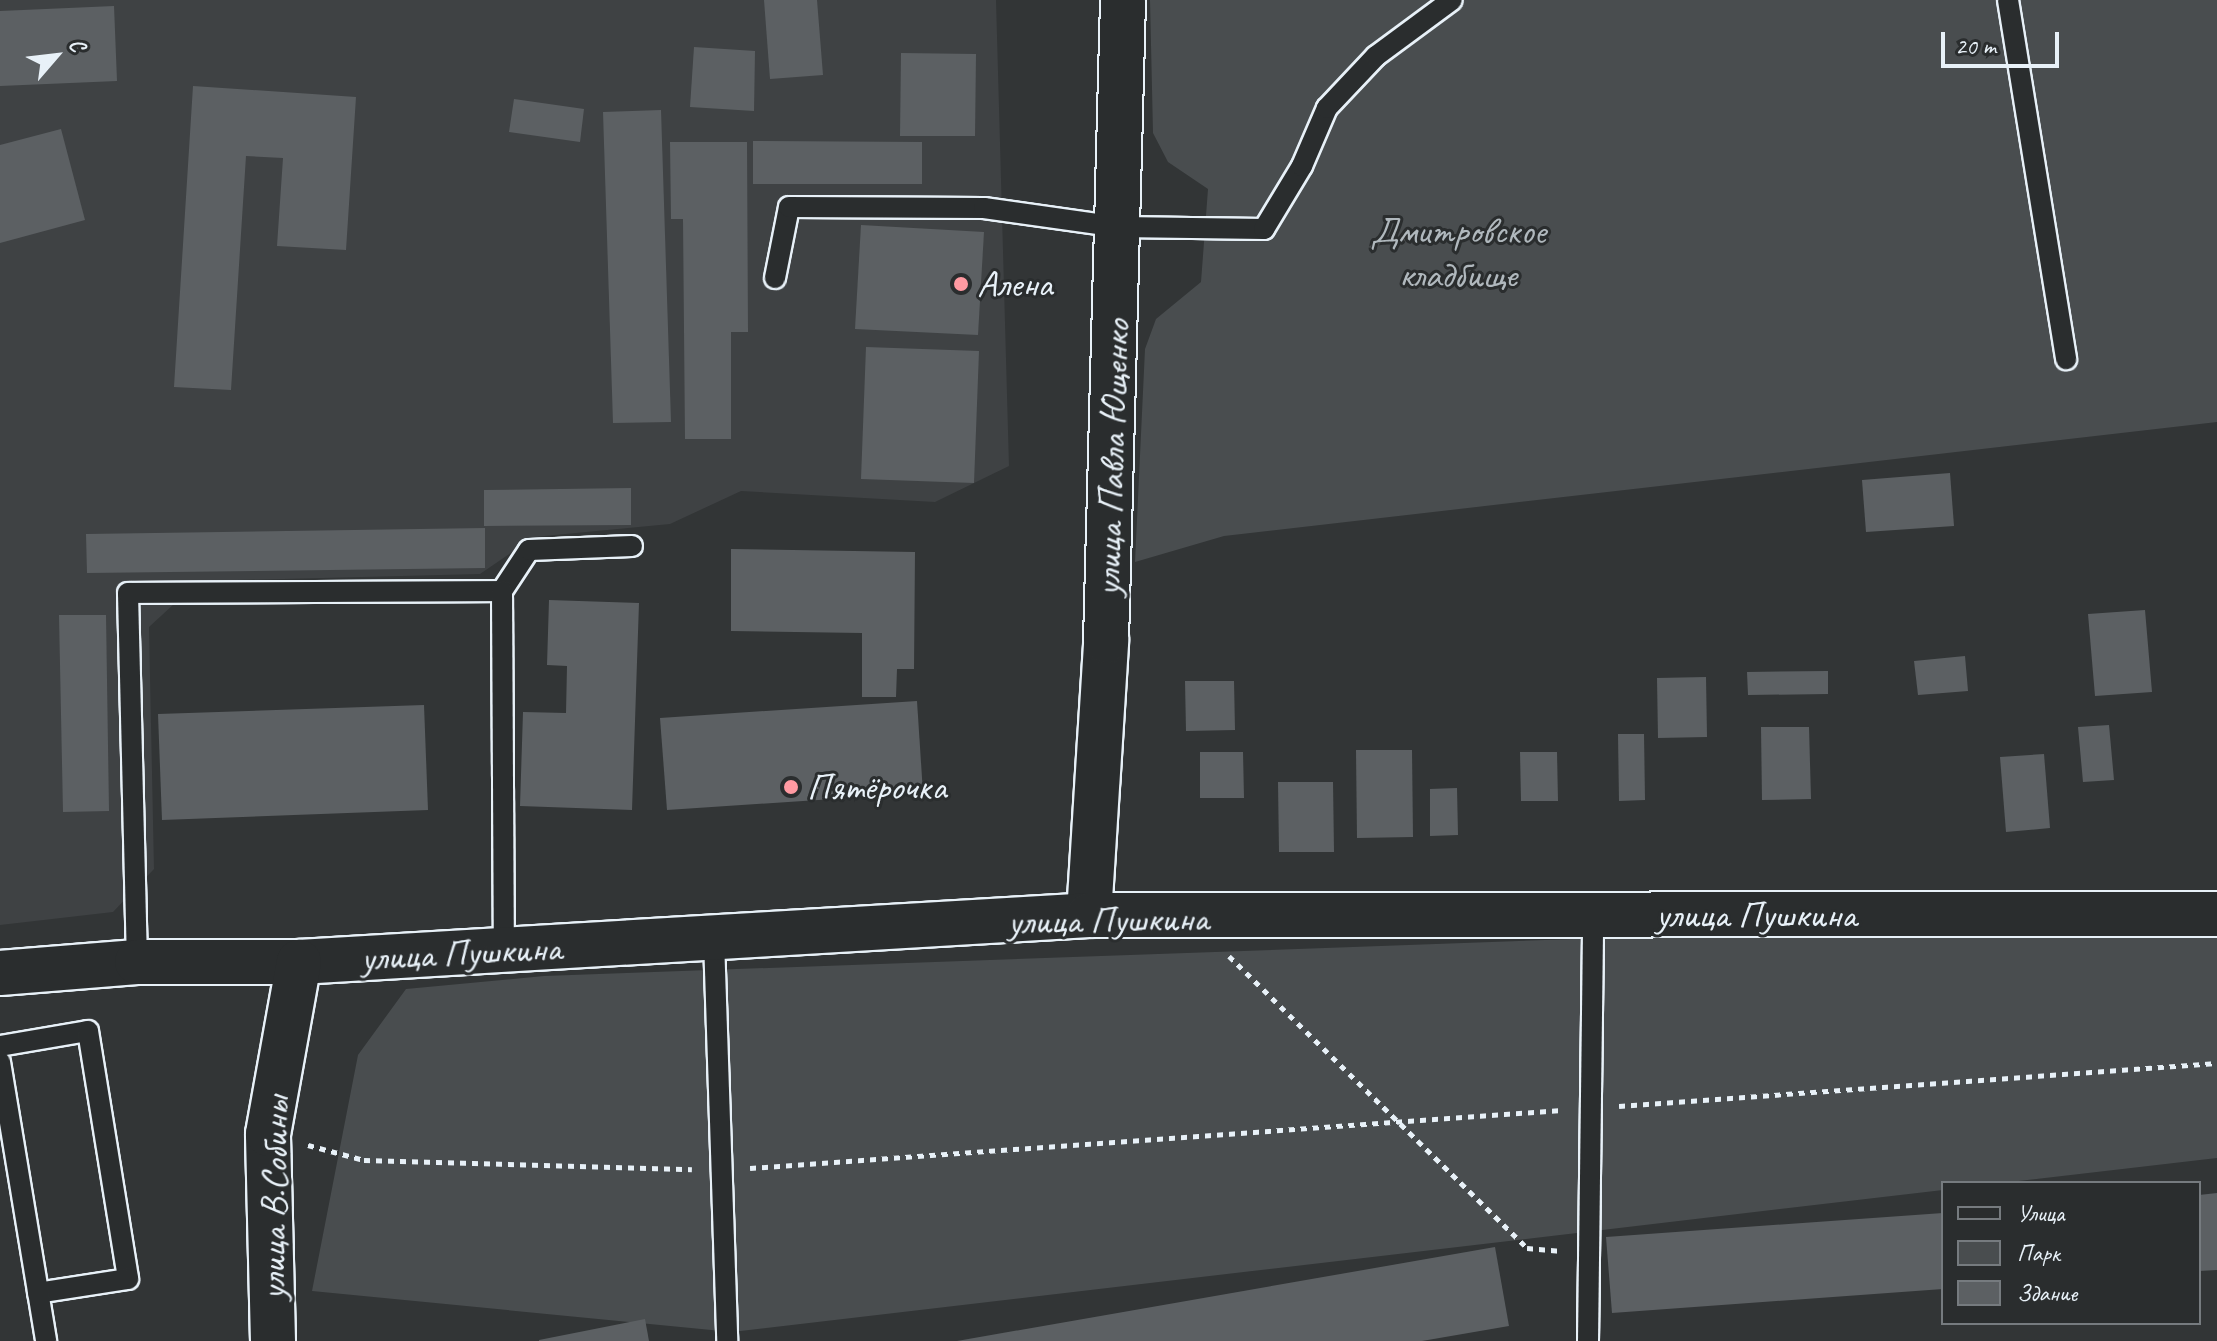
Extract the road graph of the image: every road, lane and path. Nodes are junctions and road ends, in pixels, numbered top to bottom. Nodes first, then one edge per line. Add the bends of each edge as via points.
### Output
1 (1123, 0) edge
2 (1452, 0) edge
3 (2008, 0) edge
4 (1120, 227) junction
5 (775, 278) dead end
6 (2066, 359) dead end
7 (632, 546) dead end
8 (502, 591) junction
9 (2217, 914) edge
10 (1089, 915) junction
11 (1593, 915) junction
12 (1191, 919) junction
13 (714, 940) junction
14 (504, 950) junction
15 (137, 962) junction
16 (299, 962) junction
17 (0, 973) edge
18 (0, 1046) edge
19 (0, 1062) edge
20 (2217, 1063) edge
21 (1593, 1107) junction
22 (1400, 1122) junction
23 (268, 1134) junction
24 (721, 1170) junction
25 (1590, 1253) junction
26 (38, 1293) junction
27 (46, 1341) edge
28 (273, 1341) edge
29 (727, 1341) edge
30 (1588, 1341) edge

1 - 4 street, улица Павла Ющенко
2 - 4 lane via 1376,56 1327,108 1302,166 1264,229
3 - 6 lane
4 - 5 lane via 984,208 789,207
4 - 10 street, улица Павла Ющенко via 1106,641
7 - 8 lane via 529,550
8 - 14 lane
8 - 15 lane via 128,593
9 - 11 street, улица Пушкина
10 - 12 street, улица Пушкина
10 - 13 street, улица Пушкина
11 - 12 street, улица Пушкина
11 - 21 lane
12 - 22 path
13 - 14 street, улица Пушкина
13 - 24 lane
14 - 16 street, улица Пушкина
15 - 16 street, улица Пушкина
15 - 17 street, улица Пушкина
16 - 23 street, улица В.Собины
18 - 26 lane via 88,1031 128,1279
19 - 26 lane
20 - 21 path
21 - 22 path
21 - 25 lane
22 - 24 path
22 - 25 path via 1527,1248
23 - 24 path via 364,1160
23 - 28 street, улица В.Собины
24 - 29 lane
25 - 30 lane
26 - 27 lane

